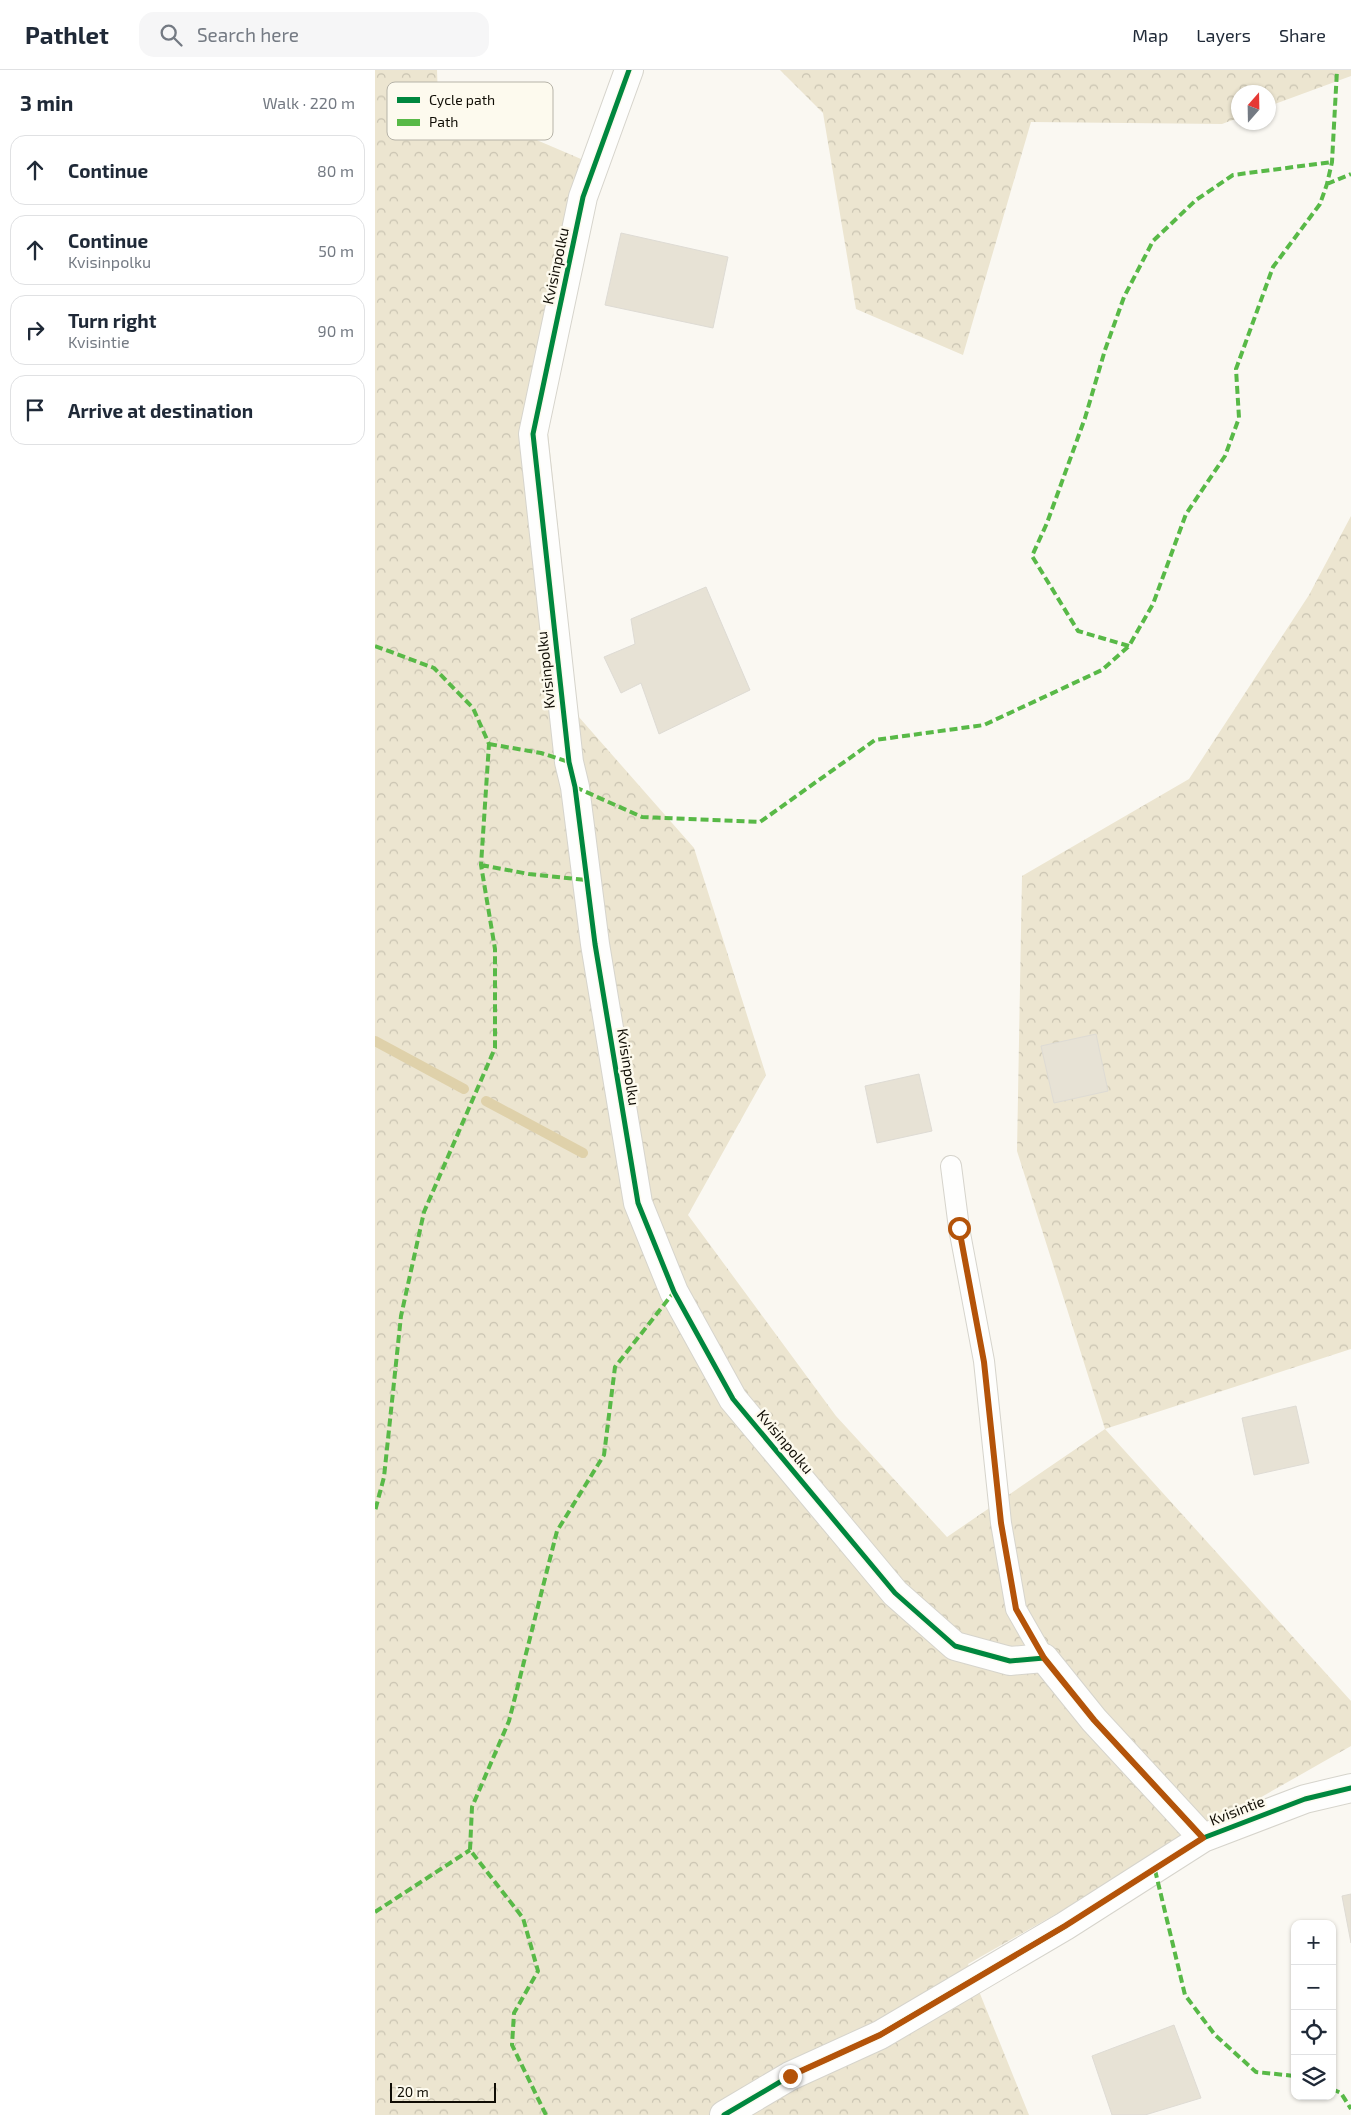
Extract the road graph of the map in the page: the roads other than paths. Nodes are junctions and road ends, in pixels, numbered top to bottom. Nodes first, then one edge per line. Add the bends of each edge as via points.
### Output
1 (629, 70) edge
2 (951, 1166) dead end
3 (1044, 1658) junction
4 (1351, 1788) edge
5 (1203, 1838) junction
6 (724, 2115) edge

1 - 3 street, Kvisinpolku via 583,197 533,434 569,762 638,1203 673,1292 733,1399 895,1594 955,1646 1010,1662
2 - 3 lane via 984,1362 1001,1523 1016,1609
3 - 5 street via 1094,1720
4 - 5 street, Kvisintie via 1305,1799
5 - 6 street, Kvisintie via 1065,1926 880,2035 790,2076

